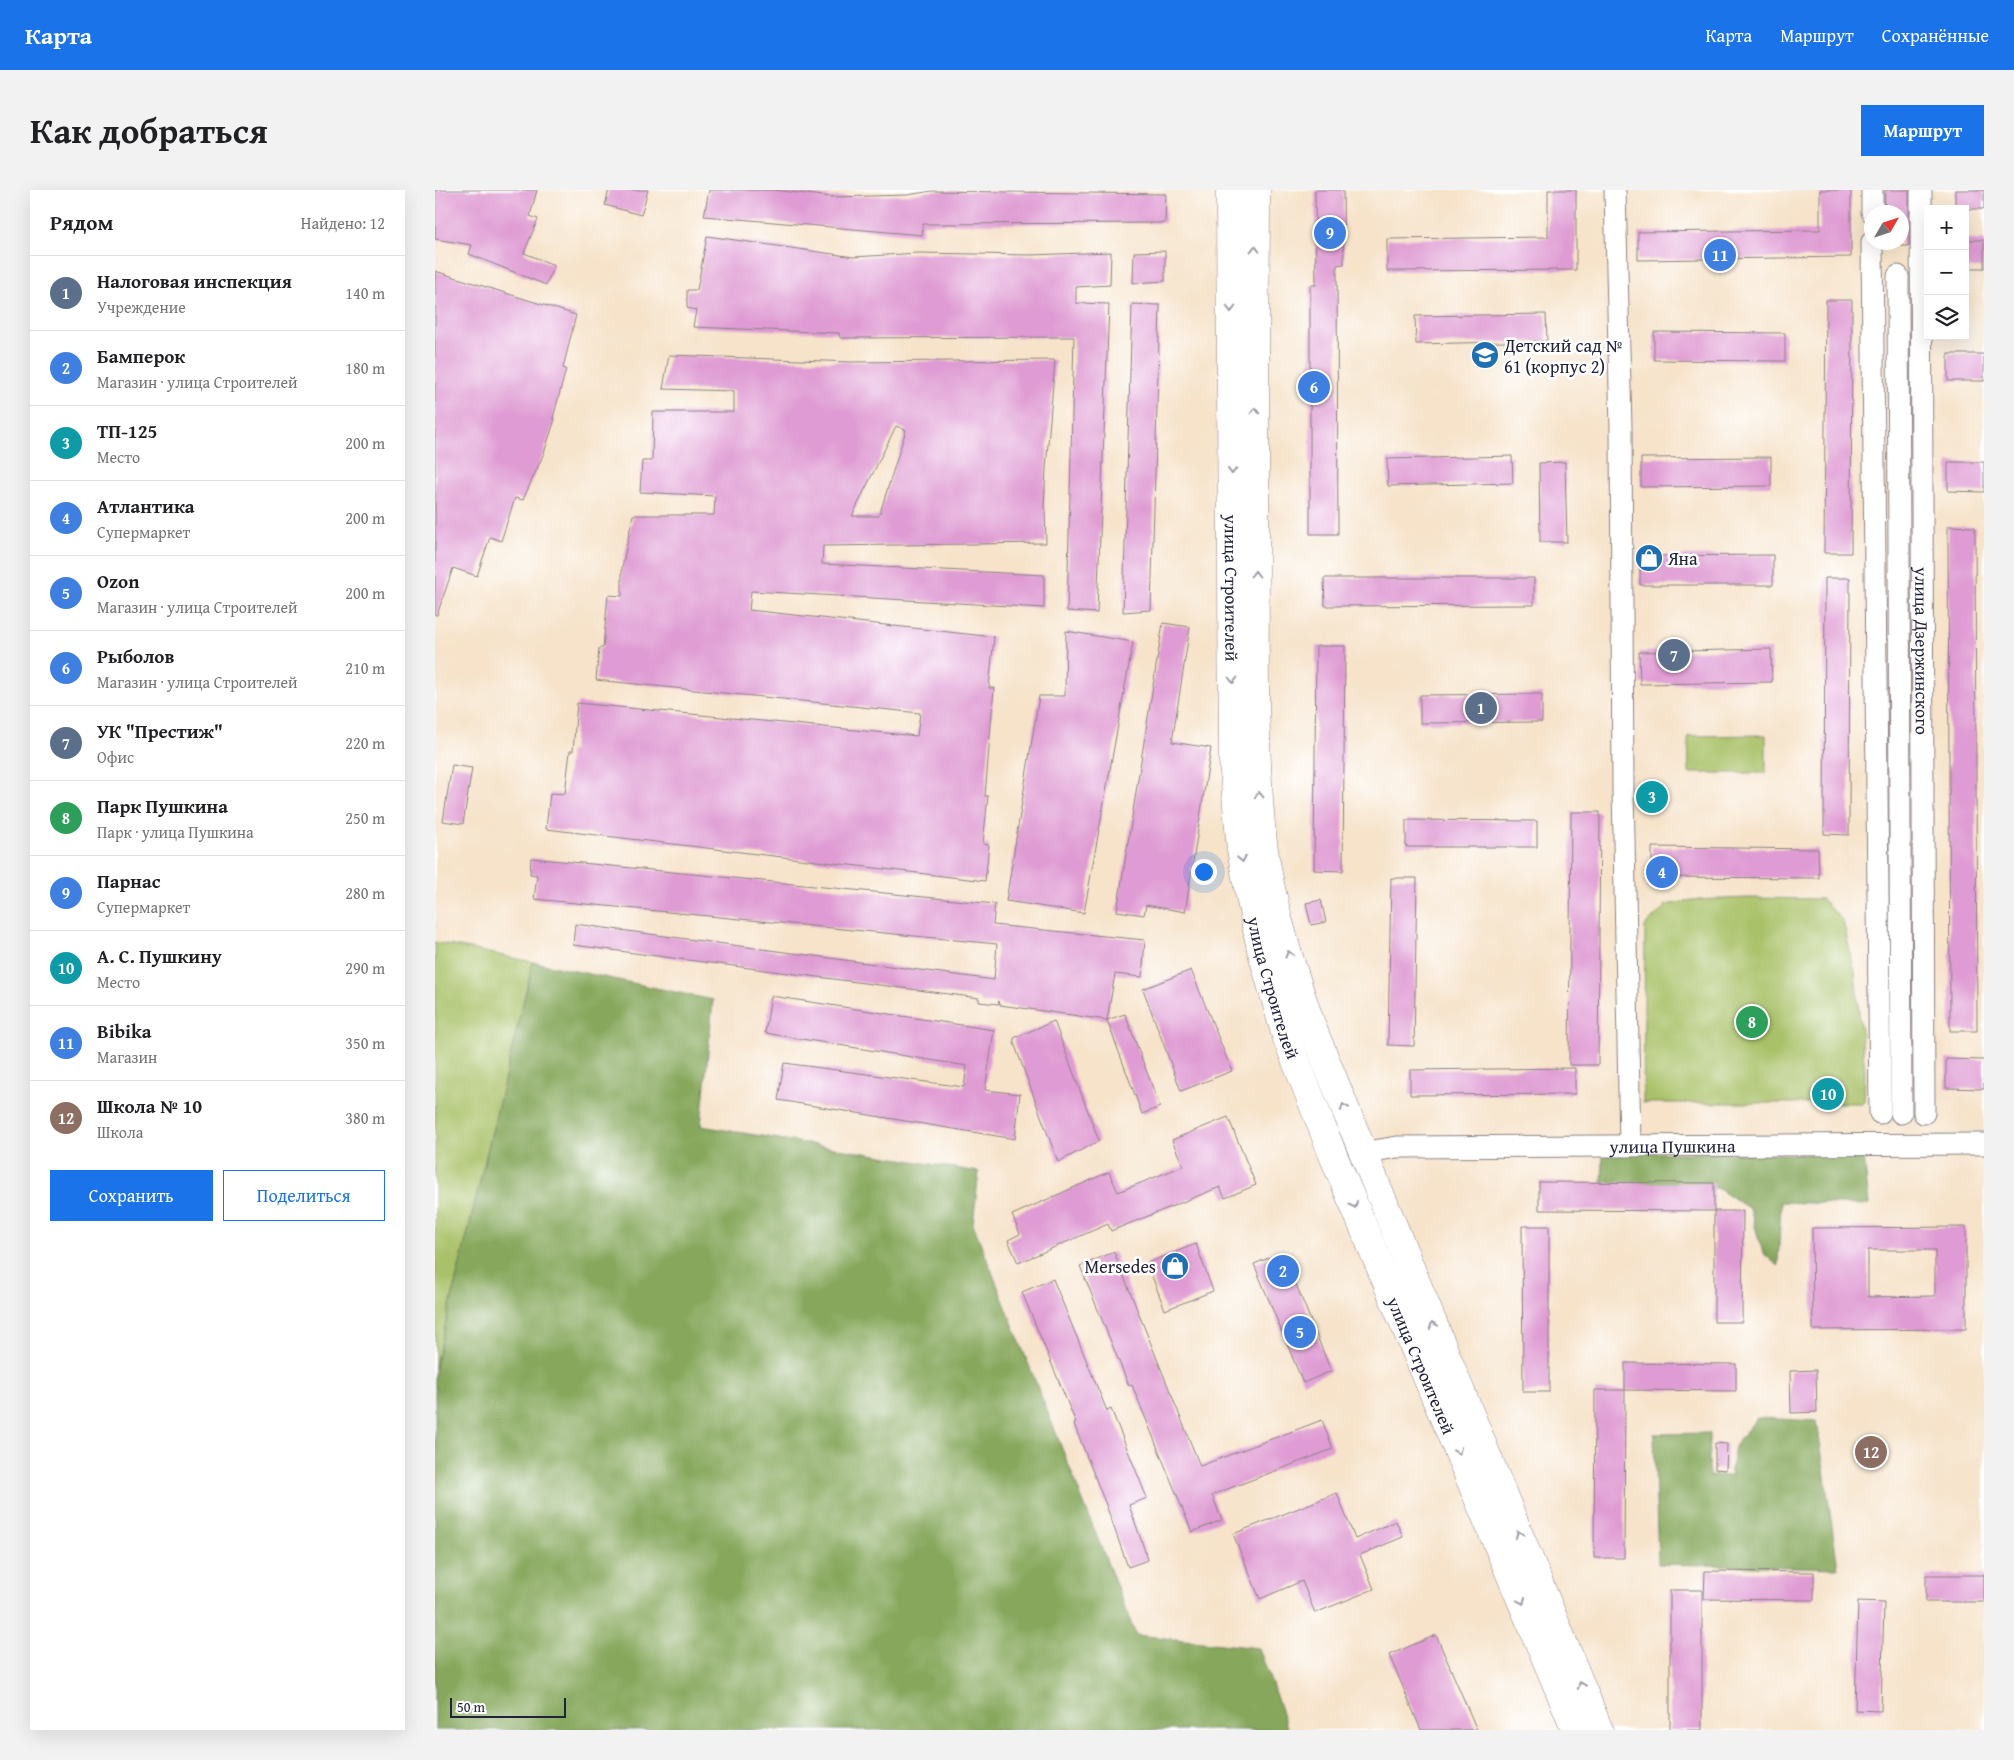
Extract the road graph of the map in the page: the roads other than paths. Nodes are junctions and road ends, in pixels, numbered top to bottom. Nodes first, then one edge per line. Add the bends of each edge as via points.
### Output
1 (1230, 190) edge
2 (1256, 190) edge
3 (1615, 190) edge
4 (1872, 190) edge
5 (1921, 190) edge
6 (1872, 205) edge
7 (1872, 250) edge
8 (1243, 276) junction
9 (1898, 276) dead end
10 (1901, 1112) dead end
11 (1924, 1112) dead end
12 (1880, 1113) dead end
13 (1984, 1144) edge
14 (1630, 1145) junction
15 (1362, 1152) junction
16 (1335, 1160) junction
17 (1576, 1730) edge
18 (1599, 1730) edge

1 - 8 main road, улица Строителей
8 -> 2 main road, улица Строителей
3 - 14 street
4 - 6 street
5 - 11 street, улица Дзержинского
7 - 12 street
15 -> 8 main road, улица Строителей via 1295,978 1279,919 1260,814
8 -> 16 main road, улица Строителей via 1233,761 1241,850 1261,949 1286,1036
9 - 10 street, улица Дзержинского
13 - 14 street, улица Пушкина
14 - 15 street, улица Пушкина via 1397,1147
15 - 16 main road
18 -> 15 main road, улица Строителей
16 -> 17 main road, улица Строителей

